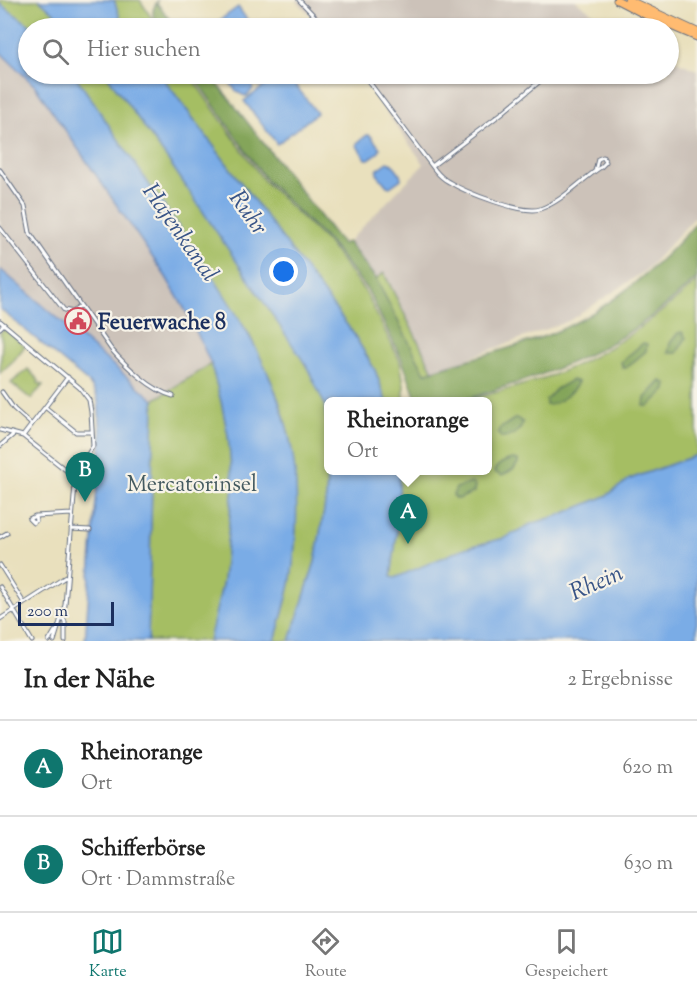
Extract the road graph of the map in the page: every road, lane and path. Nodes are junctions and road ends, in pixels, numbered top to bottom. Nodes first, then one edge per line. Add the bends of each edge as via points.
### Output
1 (300, 0) edge
2 (616, 0) edge
3 (628, 0) edge
4 (317, 18) edge
5 (653, 18) edge
6 (663, 18) edge
7 (679, 25) edge
8 (679, 29) edge
9 (697, 32) edge
10 (697, 37) edge
11 (370, 84) edge
12 (536, 84) edge
13 (432, 166) junction
14 (0, 170) edge
15 (595, 171) junction
16 (0, 228) edge
17 (81, 306) junction
18 (0, 321) edge
19 (4, 324) junction
20 (0, 328) edge
21 (68, 377) junction
22 (2, 392) edge
23 (173, 396) dead end
24 (45, 407) junction
25 (32, 424) junction
26 (0, 430) edge
27 (92, 432) junction
28 (14, 434) junction
29 (23, 436) junction
30 (0, 446) edge
31 (77, 472) junction
32 (72, 514) junction
33 (35, 516) dead end
34 (70, 529) junction
35 (90, 530) dead end
36 (0, 531) edge
37 (3, 535) edge
38 (0, 565) edge
39 (68, 576) junction
40 (0, 587) edge
41 (24, 603) junction
42 (14, 610) junction
43 (62, 616) junction
44 (0, 619) edge
45 (56, 629) junction
46 (32, 641) edge
47 (49, 641) edge
48 (54, 641) edge
49 (65, 641) edge

1 - 4 street
2 - 5 highway
3 - 6 highway
7 - 9 highway
8 - 10 highway
11 - 13 street
12 - 13 street
13 - 15 street via 457,187 532,211 553,202
14 - 17 street via 26,208 30,233
15 - 15 street via 598,159 605,158 604,165
16 - 17 street via 64,310 73,312
17 - 23 street via 116,356 158,390
18 - 19 street
19 - 20 street
19 - 21 street
21 - 24 street
21 - 27 street via 89,400
22 - 25 street
24 - 25 street
24 - 27 street via 76,432
25 - 29 street
26 - 28 street
27 - 31 street via 93,446
28 - 29 street
28 - 30 street
29 - 31 street via 67,471
31 - 32 street
32 - 33 street
32 - 34 street
34 - 35 street
34 - 39 street
36 - 37 street
38 - 41 street
39 - 41 street
39 - 43 street
40 - 42 street
41 - 42 street
42 - 44 street
42 - 46 street
43 - 45 street
43 - 49 street
45 - 47 street
45 - 48 street

